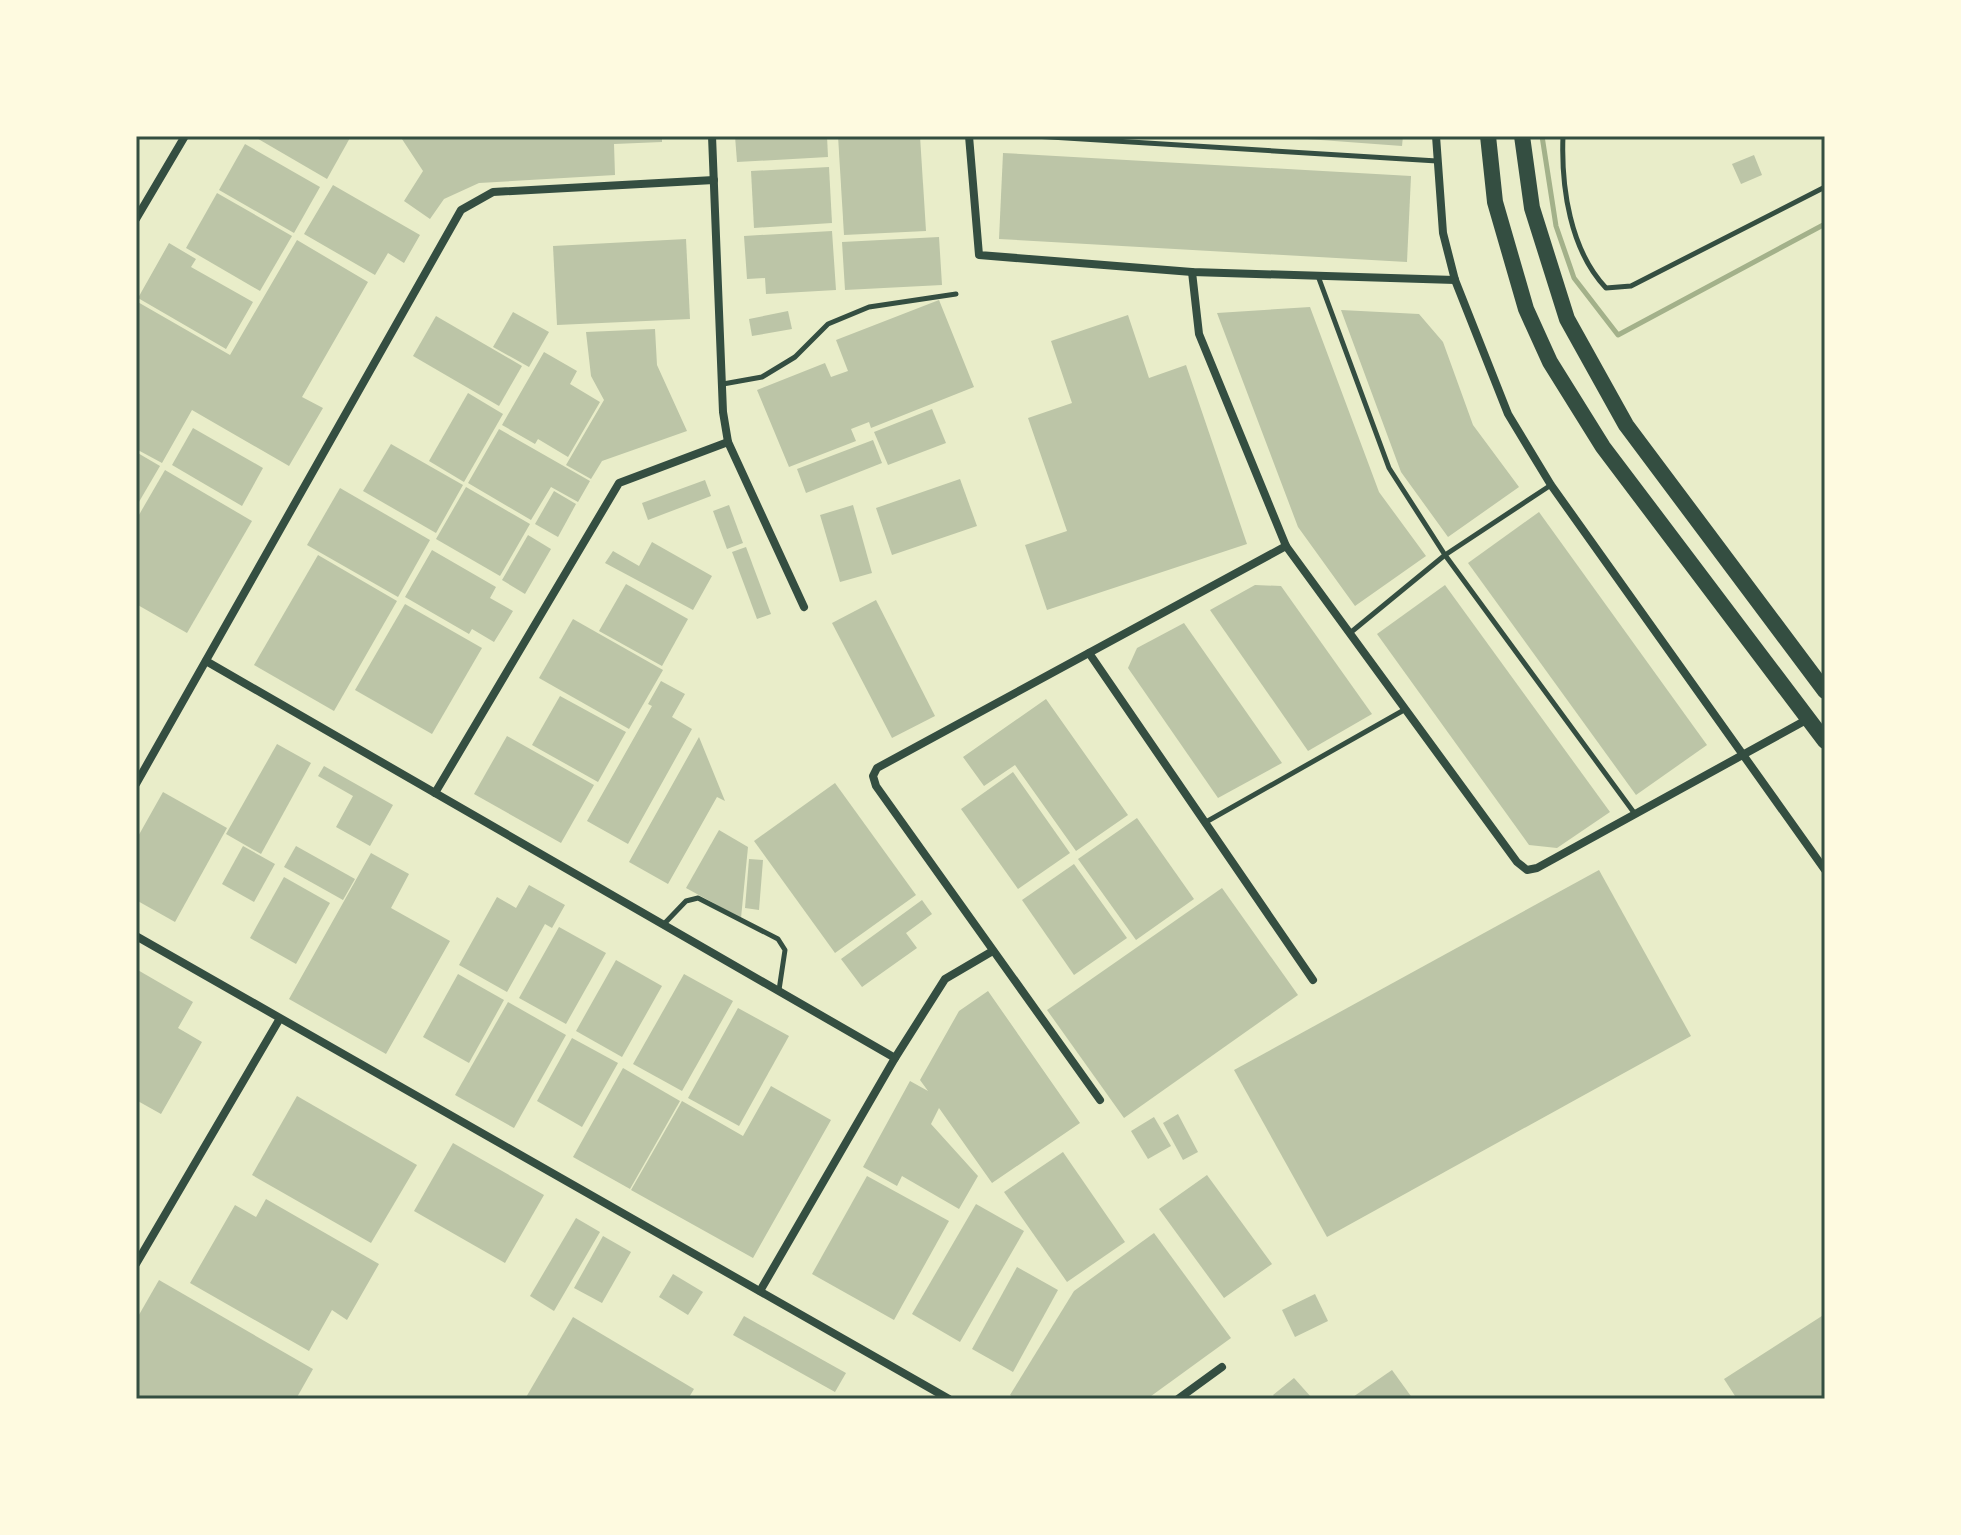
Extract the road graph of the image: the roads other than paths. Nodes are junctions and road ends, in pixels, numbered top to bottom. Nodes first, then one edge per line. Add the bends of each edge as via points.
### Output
1 (185, 136) edge
2 (712, 136) edge
3 (969, 136) edge
4 (1034, 136) edge
5 (1436, 136) edge
6 (1488, 136) edge
7 (1522, 136) edge
8 (1563, 136) edge
9 (1438, 161) junction
10 (714, 180) junction
11 (1825, 187) edge
12 (136, 219) edge
13 (1192, 272) junction
14 (1318, 276) junction
15 (1455, 280) junction
16 (956, 294) dead end
17 (722, 385) junction
18 (728, 442) junction
19 (1551, 485) junction
20 (1286, 546) junction
21 (1445, 555) junction
22 (804, 607) dead end
23 (1349, 634) junction
24 (1089, 653) junction
25 (206, 661) junction
26 (1825, 691) edge
27 (1404, 710) junction
28 (1808, 719) junction
29 (1825, 741) edge
30 (1743, 756) junction
31 (136, 784) edge
32 (435, 793) junction
33 (1635, 814) junction
34 (1205, 823) junction
35 (1825, 870) edge
36 (663, 925) junction
37 (136, 936) edge
38 (991, 952) junction
39 (1313, 980) dead end
40 (779, 991) junction
41 (279, 1020) junction
42 (895, 1058) junction
43 (1100, 1100) dead end
44 (136, 1264) edge
45 (760, 1291) junction
46 (1222, 1367) dead end
47 (949, 1399) edge
48 (1178, 1399) edge

1 - 12 street
2 - 10 street
3 - 13 street via 979,255
4 - 9 lane
5 - 9 street
6 - 28 highway via 1495,202 1526,309 1550,362 1603,447
7 - 26 highway via 1532,208 1575,332 1626,425
8 - 11 lane via 1566,198 1587,268 1606,288 1631,286
9 - 15 street via 1443,233
10 - 17 street
10 - 25 street via 493,192 461,210
13 - 14 street
13 - 20 street via 1199,334
14 - 15 street
14 - 21 lane via 1389,468
15 - 19 street via 1508,414
16 - 17 lane via 869,307 828,324 795,357 762,377
17 - 18 street
18 - 22 street
18 - 32 street via 619,483
19 - 21 lane
19 - 30 street
20 - 23 street
20 - 24 street
21 - 23 lane
21 - 33 lane
23 - 27 street
24 - 34 street
24 - 38 street via 877,768 873,776
25 - 31 street
25 - 32 street
27 - 33 street via 1527,870
27 - 34 lane
28 - 29 highway
28 - 30 street
30 - 33 street
30 - 35 street
32 - 36 street
34 - 39 street
36 - 40 street
36 - 40 lane via 686,901 698,898 778,939 785,950
37 - 41 street
38 - 42 street via 945,979
38 - 43 street
40 - 42 street
41 - 44 street
41 - 45 street
42 - 45 street
45 - 47 street
46 - 48 street

